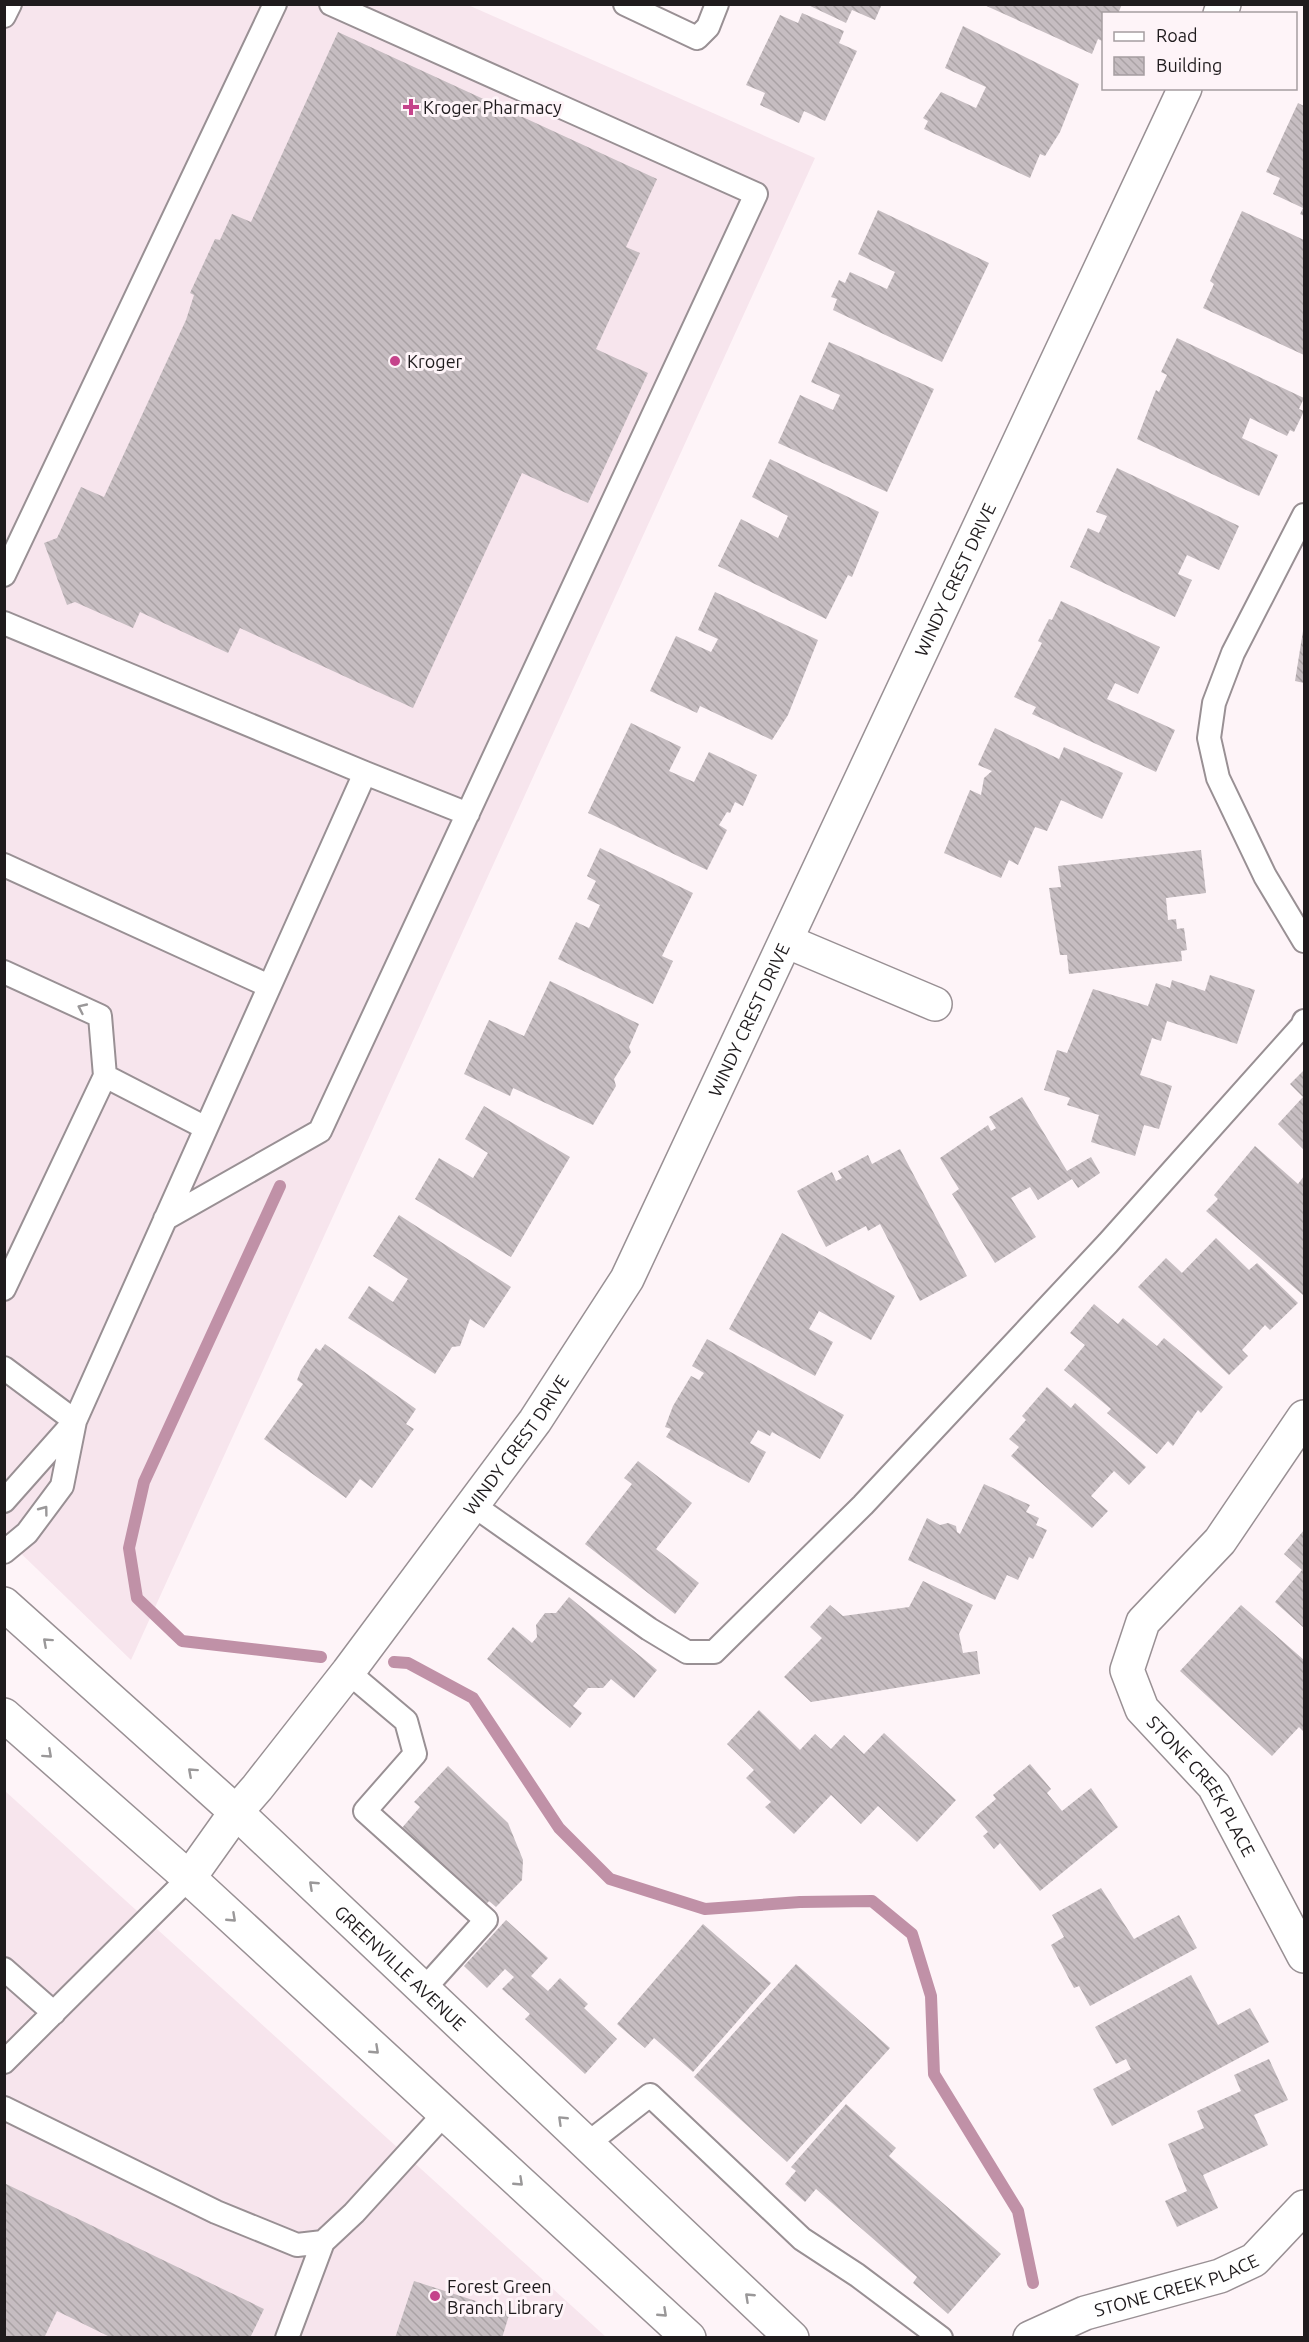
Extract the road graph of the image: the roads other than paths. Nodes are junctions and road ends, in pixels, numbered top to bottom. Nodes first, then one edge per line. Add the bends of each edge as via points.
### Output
1 (10, 4) edge
2 (275, 4) edge
3 (331, 4) edge
4 (625, 4) edge
5 (717, 4) edge
6 (4, 16) edge
7 (1184, 90) edge
8 (1305, 515) edge
9 (4, 575) edge
10 (4, 622) edge
11 (365, 773) junction
12 (468, 813) junction
13 (4, 865) edge
14 (786, 941) junction
15 (1305, 941) edge
16 (4, 972) edge
17 (269, 986) junction
18 (935, 1004) dead end
19 (1305, 1021) edge
20 (105, 1076) junction
21 (206, 1128) junction
22 (165, 1219) junction
23 (4, 1289) edge
24 (4, 1368) edge
25 (1305, 1417) edge
26 (75, 1421) junction
27 (4, 1501) edge
28 (473, 1505) junction
29 (4, 1552) edge
30 (4, 1604) edge
31 (348, 1672) junction
32 (4, 1715) edge
33 (236, 1812) junction
34 (189, 1878) junction
35 (1305, 1956) edge
36 (4, 1969) edge
37 (424, 1989) junction
38 (54, 2013) junction
39 (4, 2062) edge
40 (4, 2108) edge
41 (445, 2114) junction
42 (587, 2144) junction
43 (1305, 2207) edge
44 (323, 2242) junction
45 (287, 2337) edge
46 (689, 2337) edge
47 (792, 2337) edge
48 (941, 2337) edge
49 (1030, 2337) edge

1 - 6 lane
2 - 9 lane
3 - 12 lane via 756,194
4 - 5 lane via 697,38 708,27
7 - 14 street, WINDY CREST DRIVE
8 - 15 lane via 1233,653 1214,703 1209,738 1218,778 1265,876
10 - 11 lane
11 - 12 lane
11 - 17 lane
12 - 22 lane via 320,1131
13 - 17 lane
14 - 18 street
14 - 28 street, WINDY CREST DRIVE via 627,1279 535,1420
20 -> 16 lane via 100,1016
17 - 21 lane
19 - 28 lane via 1108,1243 863,1505 714,1652 687,1652
20 - 21 lane
20 - 23 lane
21 - 22 lane
22 - 26 lane
24 - 26 lane
25 - 35 street, STONE CREEK PLACE via 1220,1541 1143,1622 1127,1670 1142,1709 1214,1786
26 - 27 lane
29 -> 26 lane via 27,1533 62,1486
28 - 31 street, WINDY CREST DRIVE
33 -> 30 street, GREENVILLE AVENUE
31 - 33 street, WINDY CREST DRIVE
31 - 37 lane via 406,1720 415,1754 365,1811 486,1920
32 -> 34 street
33 - 34 street, WINDY CREST DRIVE
37 -> 33 street, GREENVILLE AVENUE
34 - 38 lane
34 -> 41 street
36 - 38 lane
42 -> 37 street, GREENVILLE AVENUE
38 - 39 lane
40 - 44 lane via 216,2212 297,2245
41 - 44 lane
41 -> 46 street
47 -> 42 street, GREENVILLE AVENUE
42 - 48 lane via 650,2095 802,2239
43 - 49 street, STONE CREEK PLACE via 1254,2260 1220,2276 1085,2313
44 - 45 lane

